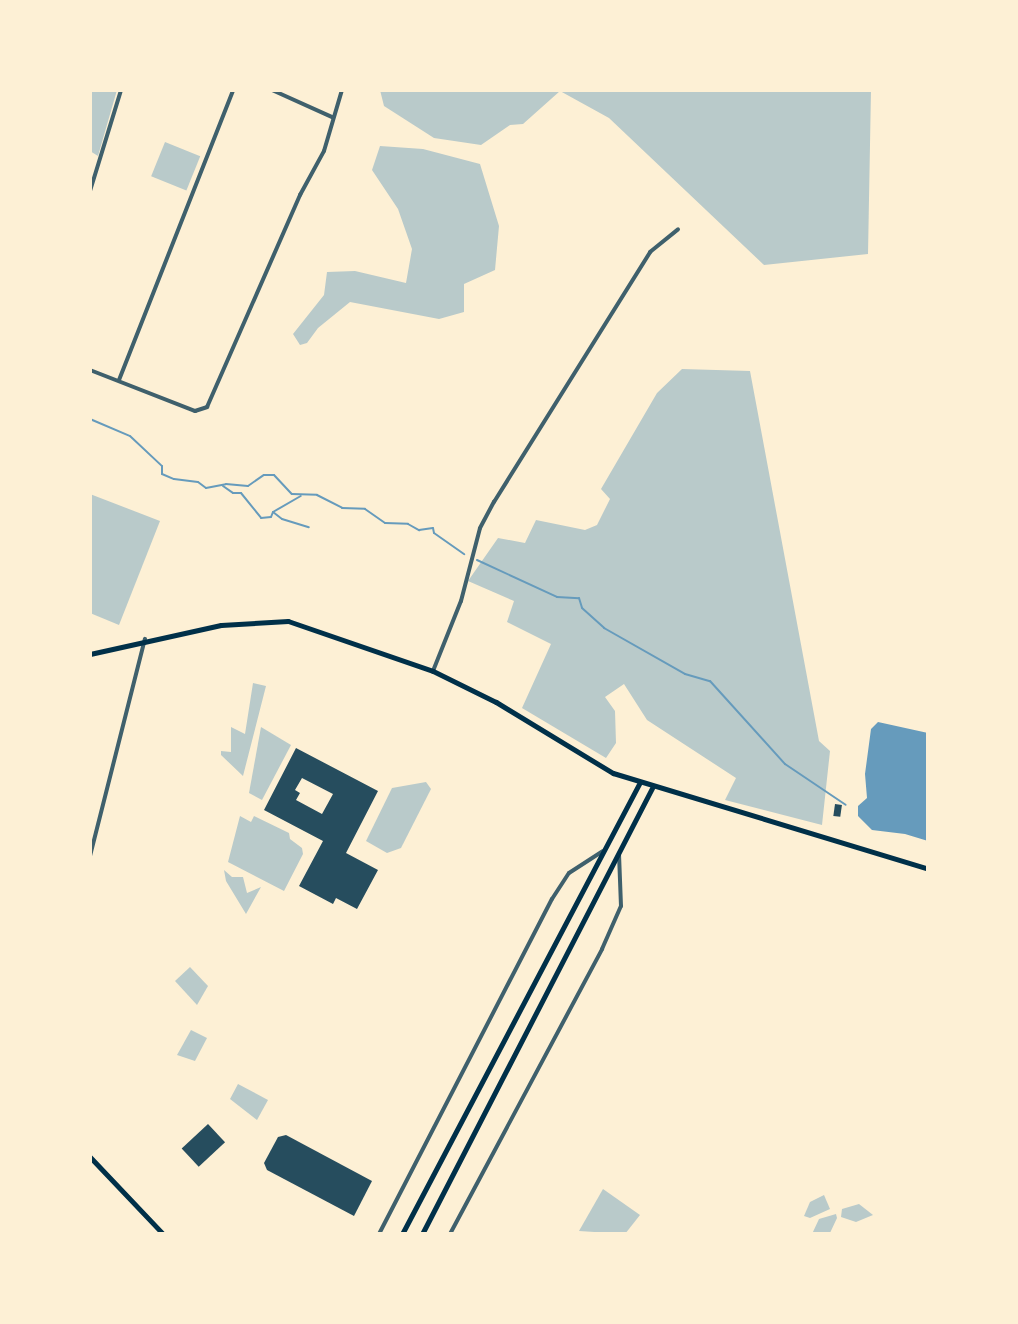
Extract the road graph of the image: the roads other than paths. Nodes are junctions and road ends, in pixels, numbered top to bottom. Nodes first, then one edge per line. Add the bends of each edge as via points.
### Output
1 (121, 90) edge
2 (233, 90) edge
3 (272, 90) edge
4 (342, 90) edge
5 (332, 117) junction
6 (90, 191) edge
7 (678, 229) dead end
8 (90, 370) edge
9 (119, 380) junction
10 (145, 639) junction
11 (90, 654) edge
12 (433, 671) junction
13 (640, 782) junction
14 (653, 786) junction
15 (604, 850) junction
16 (619, 853) junction
17 (90, 856) edge
18 (928, 869) edge
19 (90, 1157) edge
20 (163, 1234) edge
21 (379, 1234) edge
22 (402, 1234) edge
23 (422, 1234) edge
24 (450, 1234) edge

1 - 6 street
2 - 9 street
3 - 5 street
4 - 5 street
5 - 9 street via 324,151 300,195 212,399 203,410 186,408
7 - 12 street via 650,252 494,502 480,528 460,600
8 - 9 street
10 - 11 main road
10 - 12 main road via 220,625 282,620
10 - 17 street
12 - 13 main road via 494,701 599,765
13 - 14 main road
13 - 15 main road
14 - 16 main road
14 - 18 main road
15 - 21 street via 568,873 552,899
15 - 22 main road
16 - 23 main road
16 - 24 street via 621,906 602,949
19 - 20 main road

